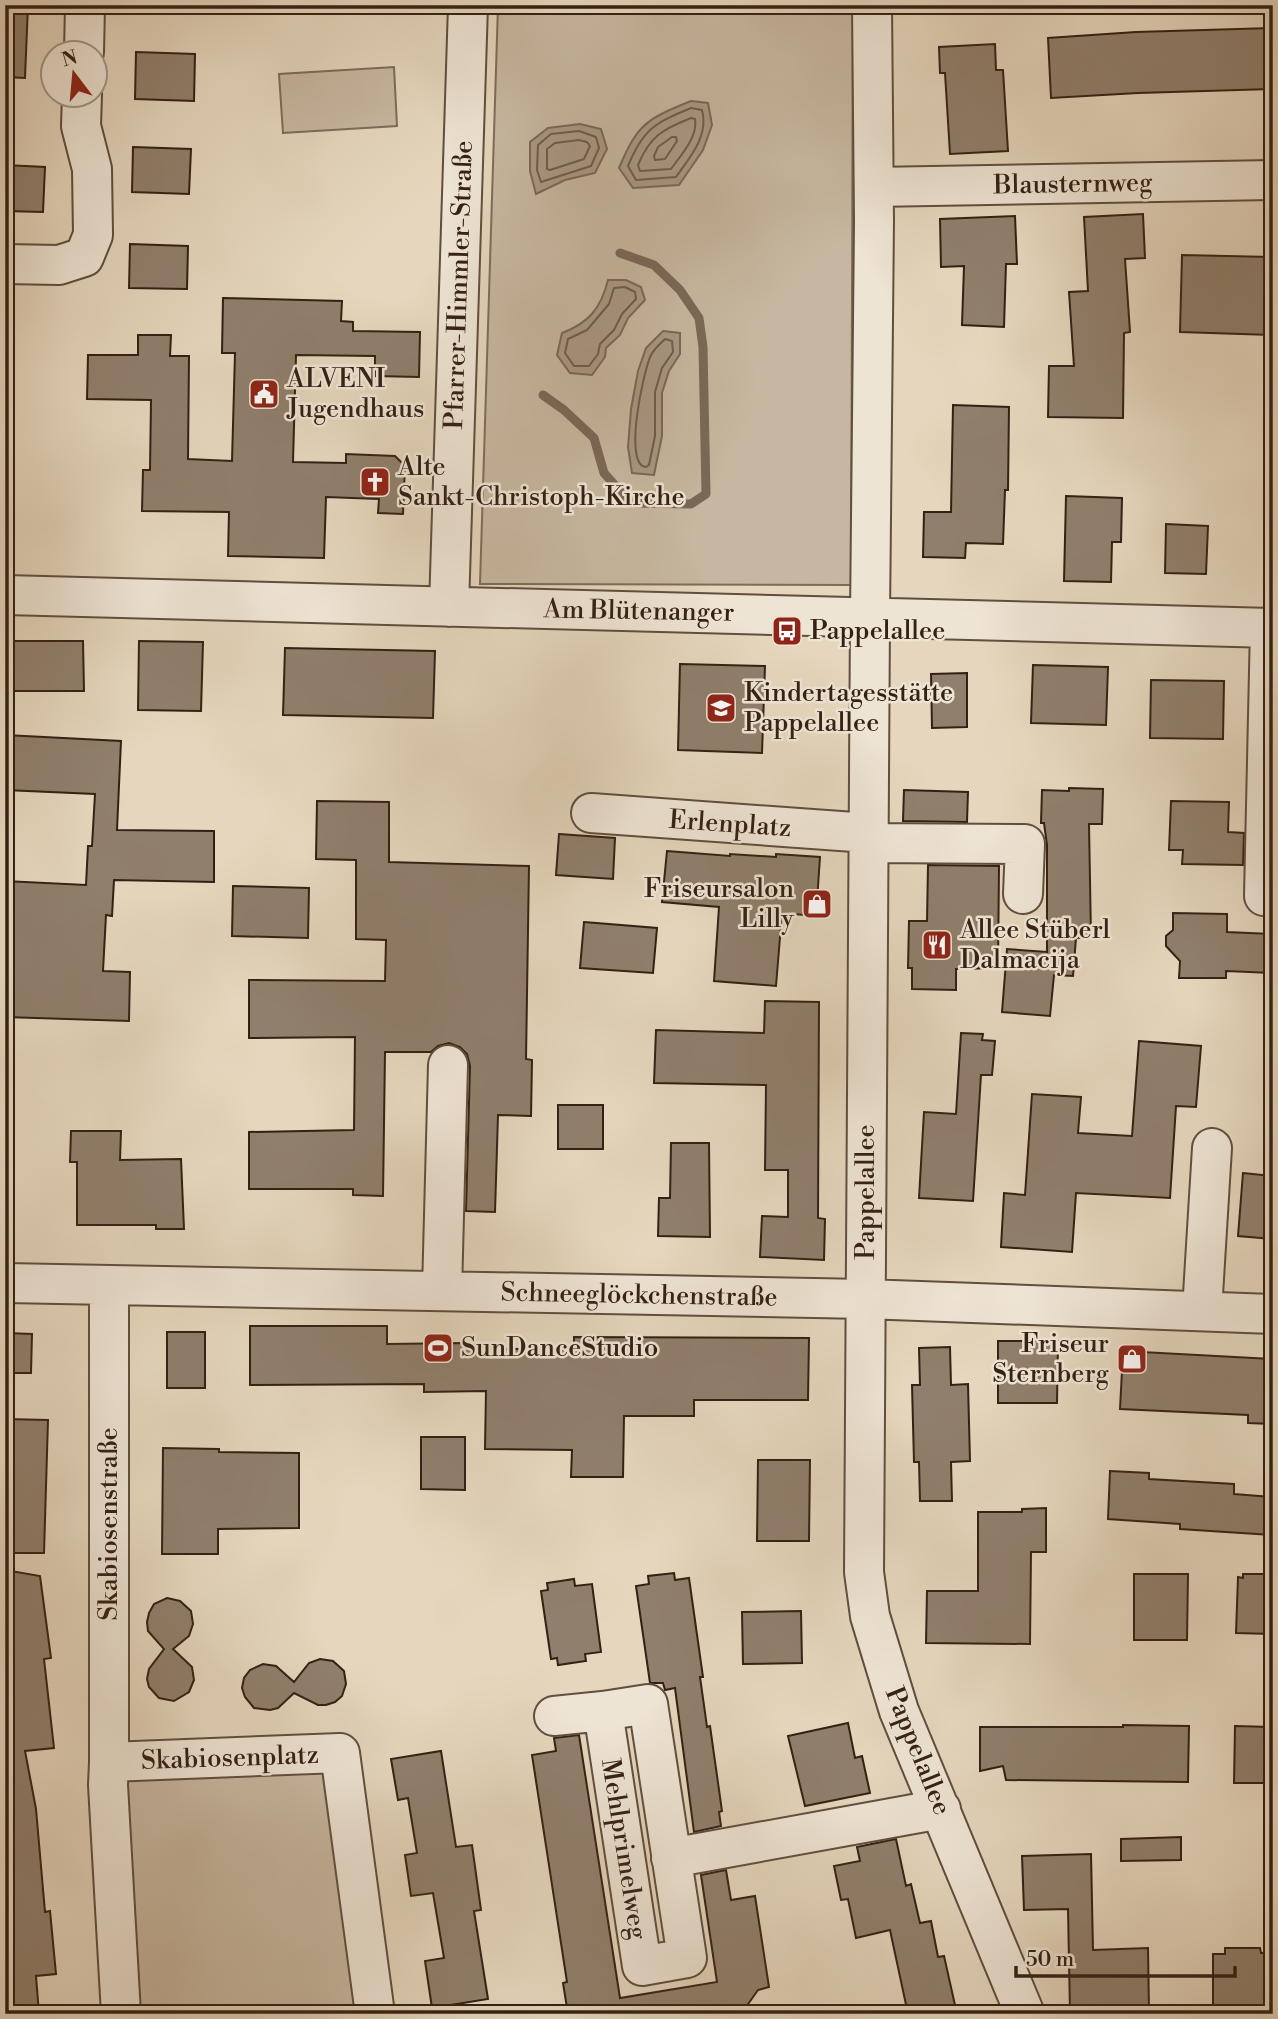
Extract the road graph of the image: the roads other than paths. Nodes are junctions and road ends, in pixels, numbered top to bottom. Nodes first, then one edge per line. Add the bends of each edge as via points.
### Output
1 (85, 5) edge
2 (468, 5) edge
3 (872, 5) edge
4 (84, 38) edge
5 (82, 108) edge
6 (1273, 180) edge
7 (874, 187) junction
8 (5, 264) edge
9 (5, 595) edge
10 (449, 607) junction
11 (870, 617) junction
12 (1272, 627) edge
13 (591, 813) dead end
14 (868, 838) junction
15 (1023, 894) dead end
16 (1264, 896) dead end
17 (448, 1065) dead end
18 (1212, 1148) dead end
19 (5, 1283) edge
20 (109, 1285) junction
21 (442, 1291) junction
22 (865, 1299) junction
23 (1202, 1311) junction
24 (1273, 1314) edge
25 (603, 1711) junction
26 (554, 1716) dead end
27 (109, 1762) junction
28 (941, 1809) junction
29 (671, 1858) junction
30 (121, 2014) edge
31 (375, 2014) edge
32 (1026, 2014) edge

1 - 4 street
2 - 10 street, Pfarrer-Himmler-Straße
3 - 7 street, Pappelallee
5 - 8 street via 81,126 92,169 93,235 84,257 59,265
6 - 7 street, Blausternweg
7 - 11 street, Pappelallee
9 - 10 street, Am Blütenanger
10 - 11 street, Am Blütenanger
11 - 12 street, Am Blütenanger
11 - 14 street, Pappelallee
12 - 16 street
13 - 14 street, Erlenplatz
14 - 15 street, Erlenplatz via 1025,844
14 - 22 street, Pappelallee
17 - 21 street
18 - 23 street
19 - 20 street, Schneeglöckchenstraße
20 - 21 street, Schneeglöckchenstraße
20 - 27 street, Skabiosenstraße
21 - 22 street, Schneeglöckchenstraße
22 - 23 street, Schneeglöckchenstraße
22 - 28 street, Pappelallee via 864,1572 870,1616 899,1711
23 - 24 street, Schneeglöckchenstraße
25 - 26 street, Mehlprimelweg
25 - 29 street, Mehlprimelweg via 648,1704
25 - 29 street, Mehlprimelweg via 642,1966 687,1958
27 - 30 street, Skabiosenplatz
27 - 31 street, Skabiosenplatz via 340,1753
28 - 29 street, Mehlprimelweg
28 - 32 street, Pappelallee

